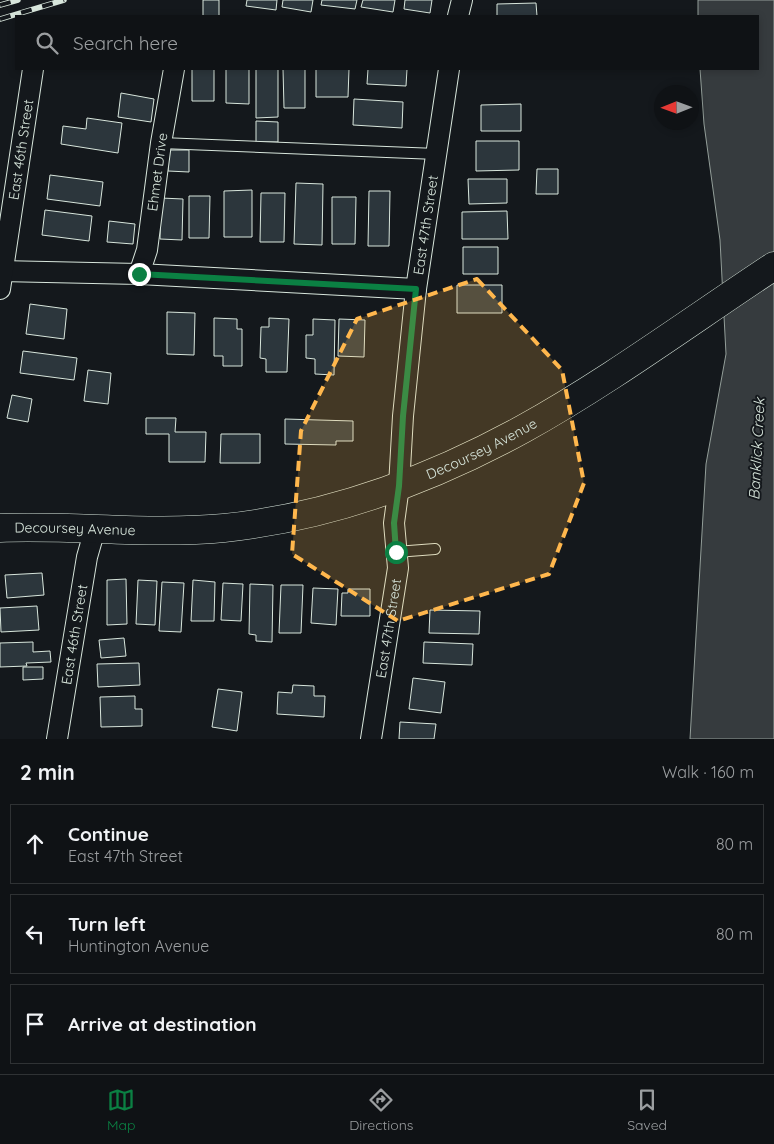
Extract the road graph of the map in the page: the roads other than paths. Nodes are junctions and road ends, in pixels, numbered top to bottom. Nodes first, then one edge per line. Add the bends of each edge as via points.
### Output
1 (462, 0) edge
2 (458, 15) edge
3 (33, 70) edge
4 (174, 70) edge
5 (449, 70) edge
6 (161, 143) junction
7 (437, 154) junction
8 (774, 266) edge
9 (139, 274) junction
10 (1, 277) edge
11 (416, 289) junction
12 (399, 486) junction
13 (0, 528) edge
14 (95, 529) junction
15 (435, 549) dead end
16 (396, 552) junction
17 (57, 739) edge
18 (371, 739) edge

1 - 2 street
3 - 10 street, East 46th Street
4 - 6 street, Ehmet Drive
5 - 7 street, East 47th Street
6 - 7 lane
6 - 9 street, Ehmet Drive via 147,250
7 - 11 street, East 47th Street
8 - 12 main road, Decoursey Avenue via 522,430
9 - 10 street
9 - 11 street
11 - 12 street, East 47th Street
12 - 14 main road, Decoursey Avenue via 353,502 264,523 183,530
12 - 16 street, East 47th Street via 394,523
13 - 14 main road, Decoursey Avenue
14 - 17 street, East 46th Street via 87,557
15 - 16 lane
16 - 18 street, East 47th Street via 398,568

